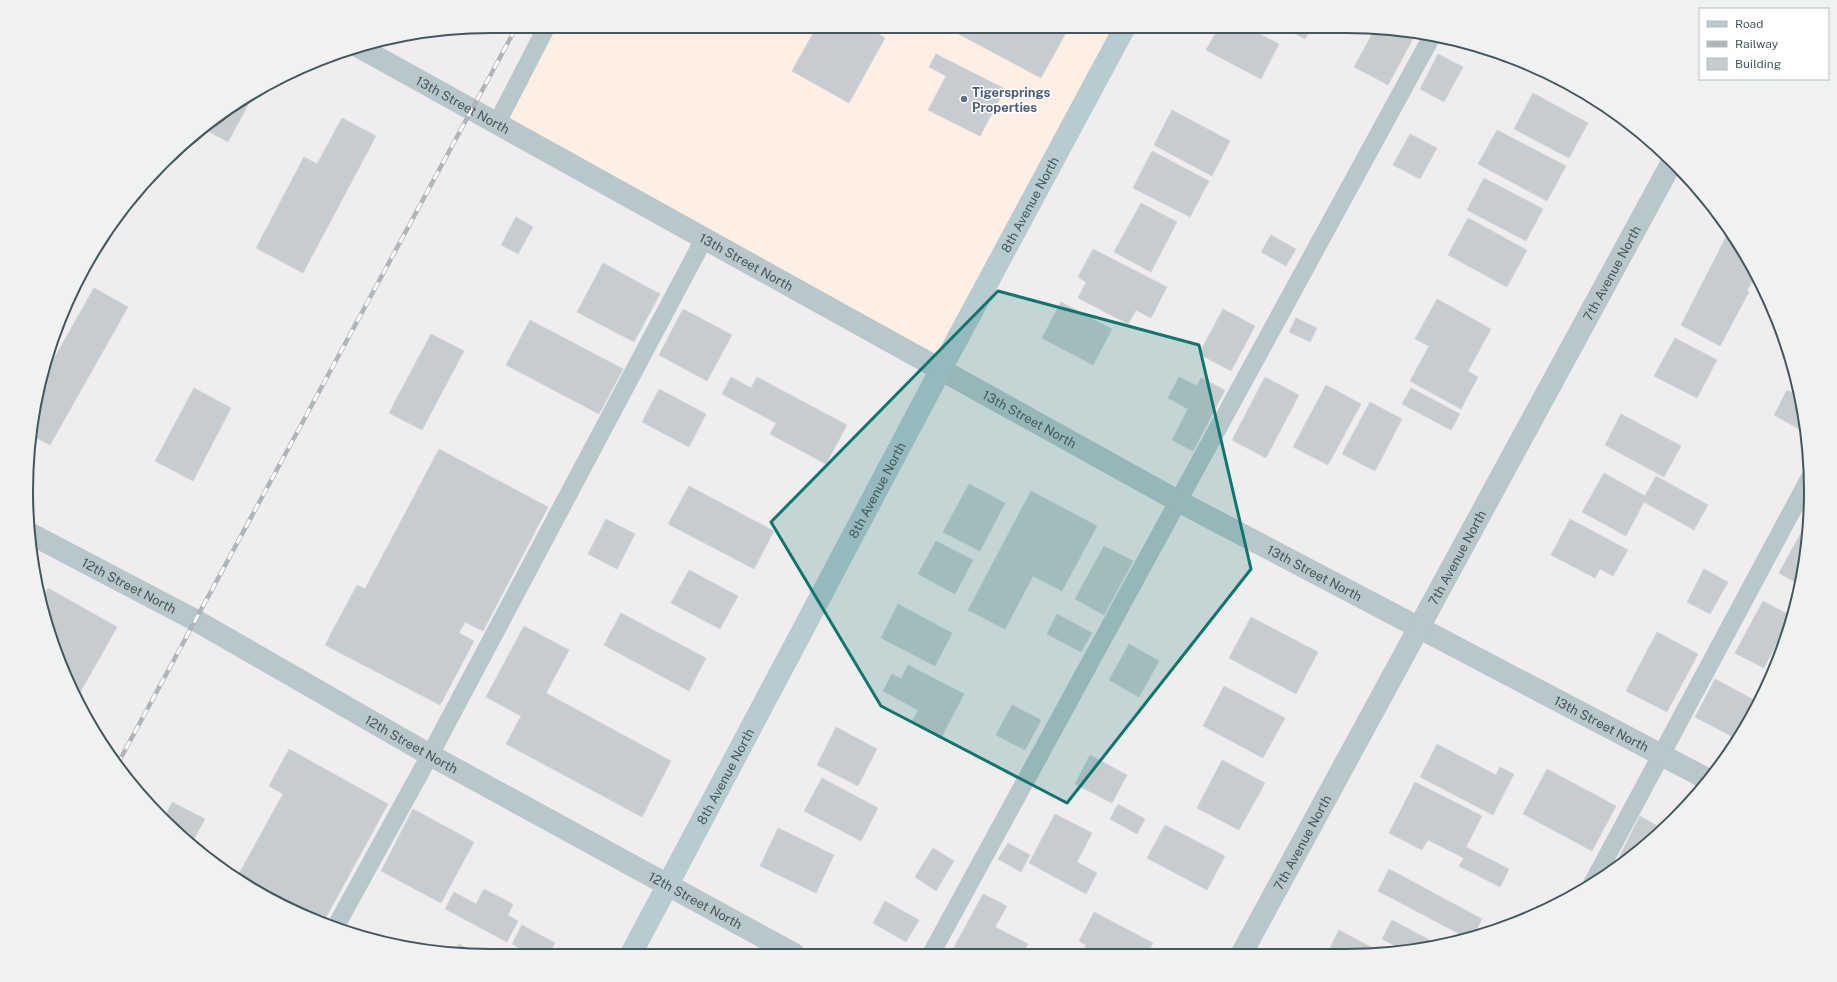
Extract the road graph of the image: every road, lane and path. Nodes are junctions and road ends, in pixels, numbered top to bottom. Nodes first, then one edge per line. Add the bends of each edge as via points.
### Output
1 (543, 33) edge
2 (1122, 33) edge
3 (1429, 41) edge
4 (366, 51) edge
5 (497, 123) junction
6 (1670, 167) edge
7 (704, 239) junction
8 (940, 371) junction
9 (1804, 488) edge
10 (1178, 501) junction
11 (36, 537) edge
12 (1419, 628) junction
13 (1661, 754) junction
14 (430, 755) junction
15 (1703, 777) edge
16 (1598, 874) edge
17 (669, 885) junction
18 (338, 923) edge
19 (634, 949) edge
20 (785, 949) edge
21 (934, 949) edge
22 (1244, 949) edge

1 - 5 lane
2 - 8 street, 8th Avenue North
3 - 10 lane
4 - 5 street, 13th Street North
5 - 7 street, 13th Street North
6 - 12 street, 7th Avenue North
7 - 8 street, 13th Street North
7 - 14 lane
8 - 10 street, 13th Street North
8 - 17 street, 8th Avenue North
9 - 13 lane
10 - 12 street, 13th Street North
10 - 21 lane
11 - 14 street, 12th Street North via 195,620
12 - 13 street, 13th Street North
12 - 22 street, 7th Avenue North
13 - 15 street, 13th Street North
13 - 16 lane
14 - 17 street, 12th Street North
14 - 18 lane
17 - 19 street, 8th Avenue North
17 - 20 street, 12th Street North

